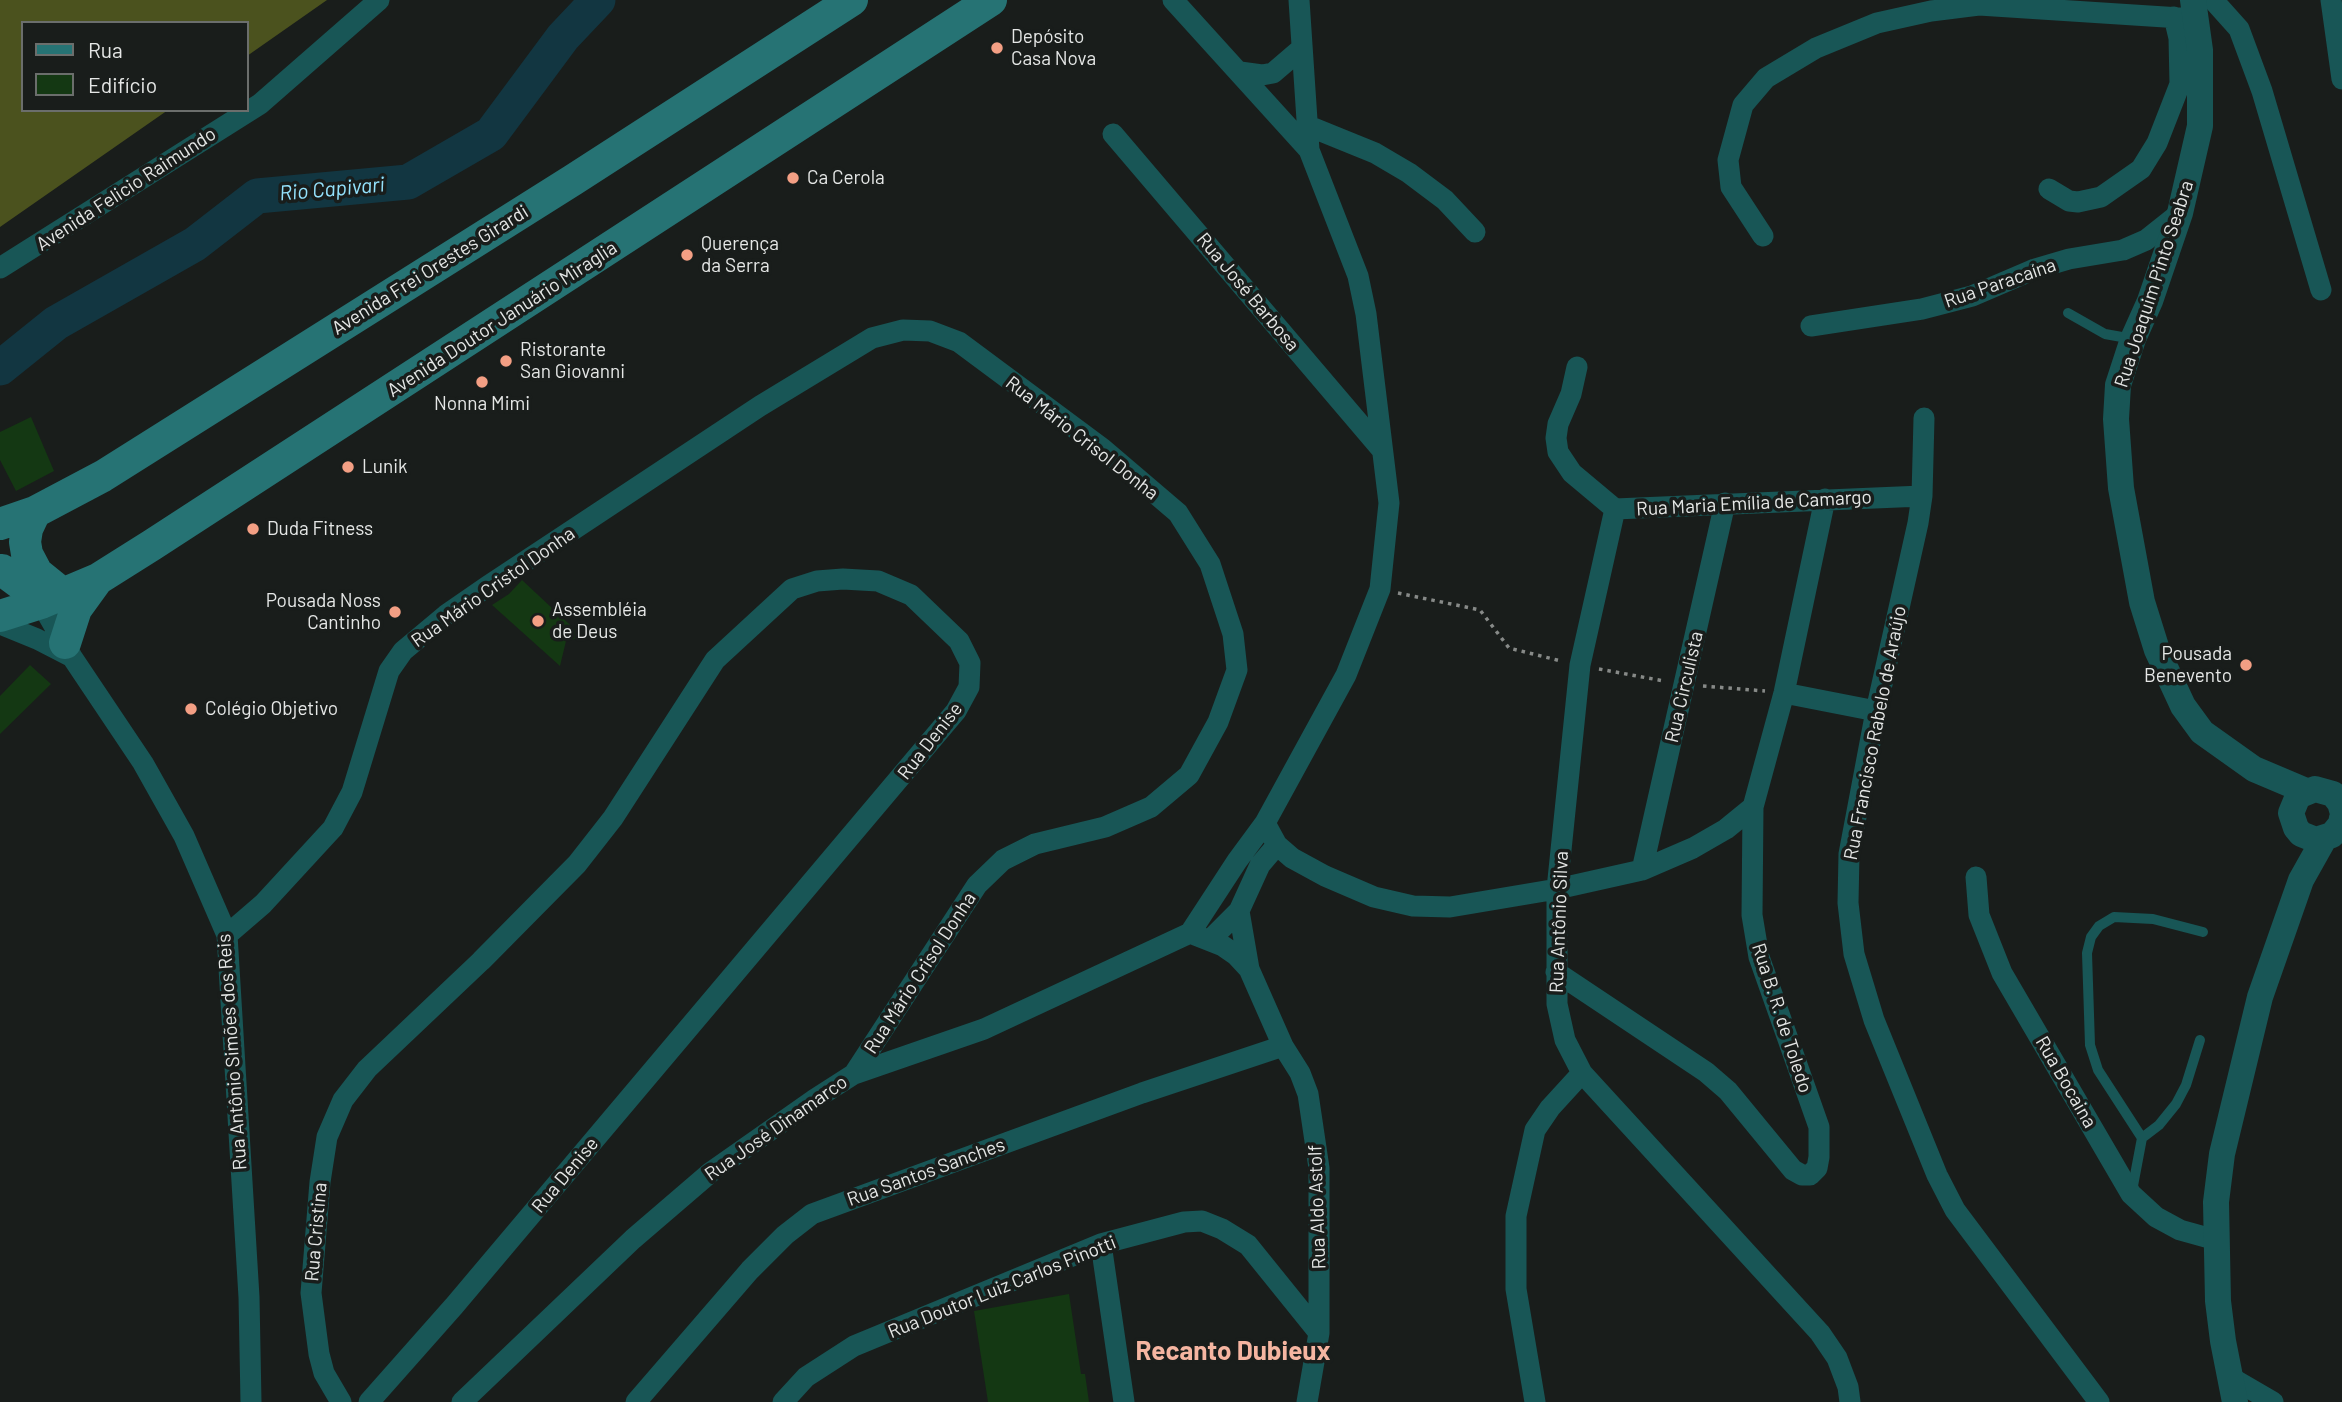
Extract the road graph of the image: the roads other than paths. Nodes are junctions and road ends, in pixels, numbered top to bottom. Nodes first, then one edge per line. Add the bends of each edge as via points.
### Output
1 (379, 0) edge
2 (852, 0) edge
3 (991, 0) edge
4 (1173, 0) edge
5 (1299, 0) edge
6 (2331, 0) edge
7 (2115, 7) edge
8 (2194, 9) edge
9 (1301, 49) junction
10 (1240, 72) junction
11 (2342, 79) edge
12 (247, 112) edge
13 (248, 112) edge
14 (1306, 125) junction
15 (1113, 134) dead end
16 (1310, 150) junction
17 (2049, 189) dead end
18 (2179, 213) junction
19 (1475, 232) dead end
20 (1763, 236) dead end
21 (0, 268) edge
22 (2321, 290) dead end
23 (2068, 313) dead end
24 (1811, 326) dead end
25 (872, 338) joint
26 (2133, 339) junction
27 (1577, 367) dead end
28 (1924, 418) dead end
29 (1382, 450) junction
30 (1922, 496) junction
31 (1825, 499) junction
32 (1725, 503) junction
33 (1615, 509) junction
34 (35, 512) junction
35 (0, 524) edge
36 (1, 569) edge
37 (98, 579) junction
38 (52, 598) junction
39 (0, 616) edge
40 (0, 624) edge
41 (68, 650) junction
42 (1784, 693) junction
43 (1876, 711) junction
44 (2254, 769) junction
45 (1753, 807) junction
46 (2329, 817) edge
47 (1265, 823) junction
48 (1277, 845) junction
49 (1642, 870) junction
50 (1976, 877) dead end
51 (1557, 889) junction
52 (1239, 911) junction
53 (2203, 932) dead end
54 (1190, 933) junction
55 (227, 935) junction
56 (1210, 940) junction
57 (1249, 969) junction
58 (1556, 972) junction
59 (2200, 1040) dead end
60 (1283, 1046) junction
61 (367, 1069) joint
62 (1583, 1073) junction
63 (854, 1074) junction
64 (2142, 1138) junction
65 (2131, 1194) junction
66 (2216, 1240) junction
67 (1101, 1244) junction
68 (1319, 1333) junction
69 (2233, 1395) edge
70 (251, 1402) edge
71 (341, 1402) edge
72 (369, 1402) edge
73 (461, 1402) edge
74 (636, 1402) edge
75 (783, 1402) edge
76 (1124, 1402) edge
77 (1307, 1402) edge
78 (1535, 1402) edge
79 (1850, 1402) edge
80 (2099, 1402) edge
81 (2273, 1402) edge

1 - 13 street, Avenida Felicio Raimundo
2 - 34 main road, Avenida Frei Orestes Girardi via 103,476
3 - 37 main road, Avenida Doutor Januário Miraglia
4 - 10 street
5 - 9 street
6 - 11 street
7 - 8 street
7 - 20 street via 1979,5 1931,11 1877,23 1816,48 1766,78 1743,105 1728,160 1731,187
8 - 17 street via 2179,38 2180,84 2157,143 2141,169 2090,200 2069,201
8 - 18 street, Rua Joaquim Pinto Seabra via 2200,50 2200,126
8 - 22 street via 2239,29
9 - 10 street via 1273,73
9 - 14 street
10 - 16 street
12 - 21 street, Avenida Felicio Raimundo
14 - 16 street
14 - 19 street via 1375,153 1409,173 1445,200
15 - 29 street, Rua José Barbosa
16 - 29 street via 1358,276
18 - 24 street, Rua Paracaína via 2146,240 2123,250 2069,259 1972,296 1922,309
18 - 26 street, Rua Joaquim Pinto Seabra
23 - 26 lane via 2105,334
25 - 55 street, Rua Mário Cristol Donha via 760,406 488,586 403,651 389,671 352,792 333,828 263,904
25 - 63 street, Rua Mário Crisol Donha via 903,330 930,331 959,342 1103,449 1178,513 1210,564 1233,634 1237,670 1218,722 1189,775 1151,807 1105,827 1035,844 1003,860 977,885
26 - 44 street, Rua Joaquim Pinto Seabra via 2119,385 2116,419 2121,488 2142,602 2157,650 2183,706 2202,732
27 - 33 street, Rua Maria Emília de Camargo via 1558,425 1558,452 1572,472
28 - 30 street, Rua Francisco Rabelo de Araújo
29 - 47 street via 1389,503 1380,589 1346,675
30 - 31 street, Rua Maria Emília de Camargo
30 - 43 street, Rua Francisco Rabelo de Araújo
31 - 32 street, Rua Maria Emília de Camargo
31 - 42 street, Rua B. R. de Toledo
32 - 33 street, Rua Maria Emília de Camargo
32 - 49 street, Rua Circulista
33 - 51 street, Rua Antônio Silva via 1580,666
34 - 35 main road, Avenida Frei Orestes Girardi
34 - 38 main road via 27,530 27,554
36 - 38 main road
36 - 39 main road via 6,597
37 - 38 main road, Avenida Doutor Januário Miraglia
37 - 41 main road via 76,609
38 - 39 main road, Avenida Doutor Januário Miraglia
38 - 41 street, Rua Antônio Simões dos Reis
40 - 41 street, Rua Antônio Simões dos Reis
41 - 55 street, Rua Antônio Simões dos Reis via 155,784 184,836
42 - 43 street
42 - 45 street, Rua B. R. de Toledo
43 - 80 street, Rua Francisco Rabelo de Araújo via 1849,854 1848,903 1854,954 1874,1020 1955,1210
44 - 46 street
44 - 46 street via 2306,791 2298,796
45 - 49 street via 1693,848
45 - 58 street, Rua B. R. de Toledo via 1754,926 1759,957 1819,1127 1819,1157 1810,1175 1793,1170 1728,1091 1706,1072
46 - 66 street via 2301,880 2260,997 2222,1154
47 - 48 street
47 - 54 street
48 - 51 street via 1325,876 1374,897 1413,906 1450,907
48 - 52 street via 1260,865
49 - 51 street
50 - 65 street, Rua Bocaina via 1979,915 2002,973
51 - 58 street, Rua Antônio Silva
52 - 56 street
52 - 57 street
53 - 64 lane via 2152,919 2114,917 2091,937 2087,953 2090,1045 2098,1070
54 - 56 street, Rua Aldo Astolf
54 - 63 street, Rua José Dinamarco via 984,1029
55 - 70 street, Rua Antônio Simões dos Reis
56 - 57 street, Rua Aldo Astolf via 1236,954
57 - 60 street, Rua Aldo Astolf
58 - 62 street, Rua Antônio Silva via 1556,1004 1565,1040
59 - 64 lane via 2176,1104
60 - 68 street, Rua Aldo Astolf via 1308,1094 1319,1168
60 - 74 street, Rua Santos Sanches via 812,1214 750,1270
61 - 71 street, Rua Cristina via 343,1101 327,1137 312,1279 319,1354
61 - 72 street, Rua Denise via 577,864 613,818 715,660 792,589 817,581 878,581 911,595 959,641 970,663 969,687 956,712
62 - 78 street via 1535,1130 1516,1216 1516,1289
62 - 79 street, Rua Antônio Silva via 1820,1333 1837,1358
63 - 73 street, Rua José Dinamarco via 711,1172 633,1239
64 - 65 lane
65 - 66 street, Rua Bocaina via 2156,1217 2180,1230
66 - 69 street via 2218,1301
67 - 68 street, Rua Doutor Luiz Carlos Pinotti via 1184,1222 1202,1221 1222,1229 1248,1245
67 - 75 street, Rua Doutor Luiz Carlos Pinotti via 853,1346 806,1377
67 - 76 street
68 - 77 street, Rua Aldo Astolf
69 - 81 street

